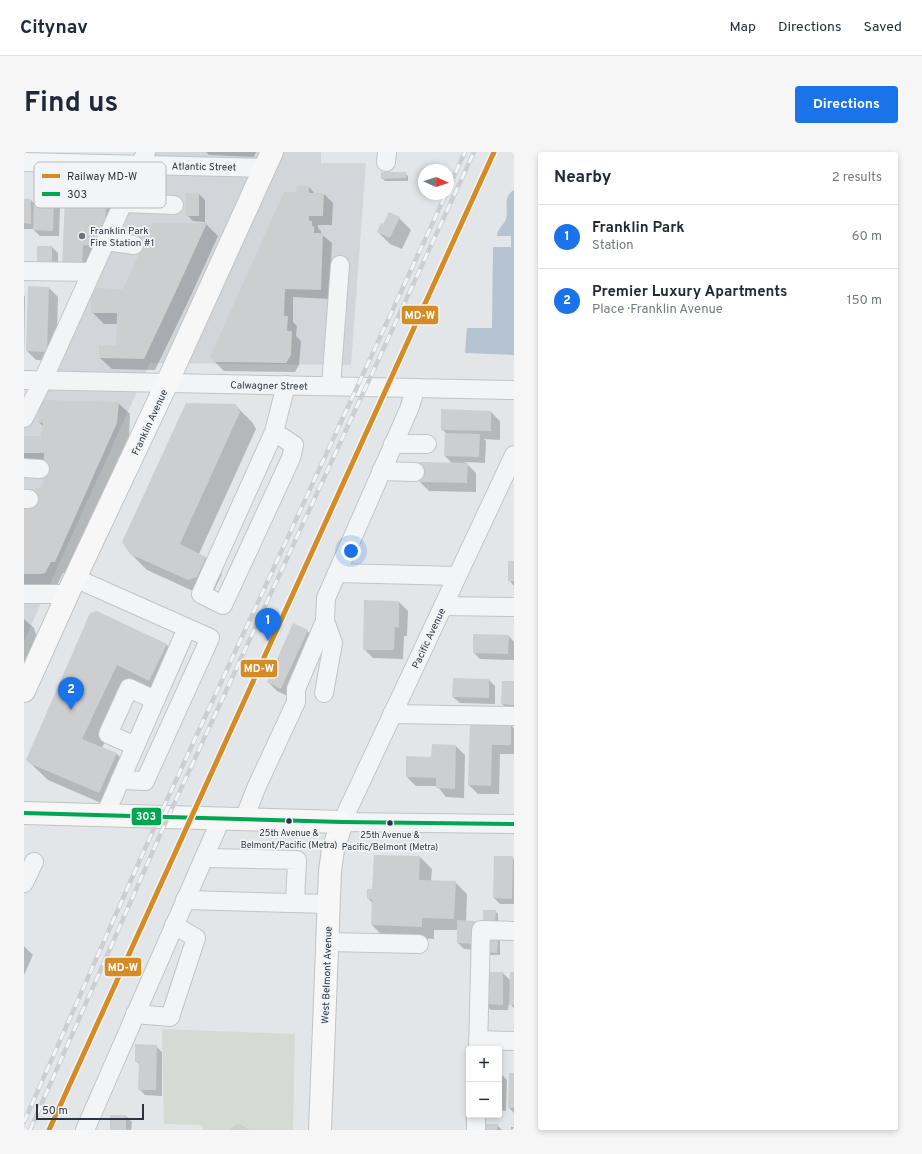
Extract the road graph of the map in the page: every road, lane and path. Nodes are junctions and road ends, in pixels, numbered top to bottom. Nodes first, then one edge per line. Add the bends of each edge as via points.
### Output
1 (143, 158) edge
2 (170, 159) edge
3 (268, 160) edge
4 (24, 162) edge
5 (166, 204) edge
6 (174, 204) dead end
7 (121, 208) edge
8 (106, 241) junction
9 (134, 245) dead end
10 (340, 265) dead end
11 (24, 271) edge
12 (91, 272) junction
13 (24, 380) edge
14 (43, 380) junction
15 (167, 383) junction
16 (286, 386) junction
17 (331, 386) junction
18 (416, 388) junction
19 (514, 390) edge
20 (24, 418) edge
21 (274, 432) junction
22 (393, 444) junction
23 (427, 444) dead end
24 (514, 455) edge
25 (381, 472) junction
26 (415, 472) dead end
27 (337, 573) junction
28 (457, 576) junction
29 (71, 586) junction
30 (24, 594) edge
31 (443, 606) junction
32 (514, 607) edge
33 (325, 621) junction
34 (187, 628) junction
35 (24, 691) edge
36 (324, 693) dead end
37 (155, 700) junction
38 (392, 714) junction
39 (514, 716) edge
40 (135, 746) junction
41 (120, 780) junction
42 (24, 813) edge
43 (105, 816) junction
44 (221, 819) junction
45 (244, 819) junction
46 (342, 822) junction
47 (514, 824) edge
48 (204, 858) junction
49 (34, 862) dead end
50 (24, 883) edge
51 (185, 900) junction
52 (295, 903) junction
53 (329, 904) junction
54 (174, 926) junction
55 (514, 931) edge
56 (328, 942) junction
57 (419, 944) dead end
58 (135, 1014) junction
59 (514, 1040) edge
60 (478, 1044) edge
61 (476, 1118) edge
62 (85, 1130) edge
63 (320, 1130) edge
64 (476, 1130) edge

1 - 2 street, Atlantic Street
1 - 4 street, Atlantic Street
2 - 3 street, Atlantic Street
3 - 15 main road, Franklin Avenue
5 - 6 street
7 - 8 street
8 - 9 street
8 - 12 street
10 - 17 street
11 - 12 street
12 - 14 street
13 - 14 street, Calwagner Street
14 - 15 street, Calwagner Street
14 - 20 street
15 - 16 street, Calwagner Street
15 - 29 main road, Franklin Avenue
16 - 17 street, Calwagner Street
16 - 21 street
17 - 18 street, Calwagner Street
18 - 19 street, Calwagner Street
18 - 22 street
21 - 21 street via 294,445 291,458 223,605 201,594
22 - 23 street
22 - 25 street
24 - 28 street, Pacific Avenue
25 - 26 street
25 - 27 street
27 - 28 street
27 - 33 street via 326,598
28 - 31 street, Pacific Avenue
29 - 30 street
29 - 34 street
29 - 35 main road, Franklin Avenue
31 - 32 street
31 - 38 street, Pacific Avenue
33 - 36 street via 333,643
33 - 45 street via 296,689 296,702
34 - 37 street
34 - 41 street via 210,638 145,781
37 - 40 street
37 - 40 street via 129,688 108,734
38 - 39 street
38 - 46 street, Pacific Avenue
40 - 41 street
41 - 43 street
42 - 43 main road
43 - 44 main road
44 - 45 main road
44 - 48 street
45 - 46 main road
46 - 47 street
46 - 53 main road, West Belmont Avenue via 333,850
48 - 51 street
48 - 52 street via 297,860
49 - 50 street
51 - 52 street
51 - 54 street
52 - 53 street
53 - 56 main road, West Belmont Avenue
54 - 58 street
54 - 58 street via 196,938 170,1017
55 - 60 street via 481,930
56 - 57 street
56 - 63 main road, West Belmont Avenue
58 - 62 street
59 - 60 street
61 - 64 street

